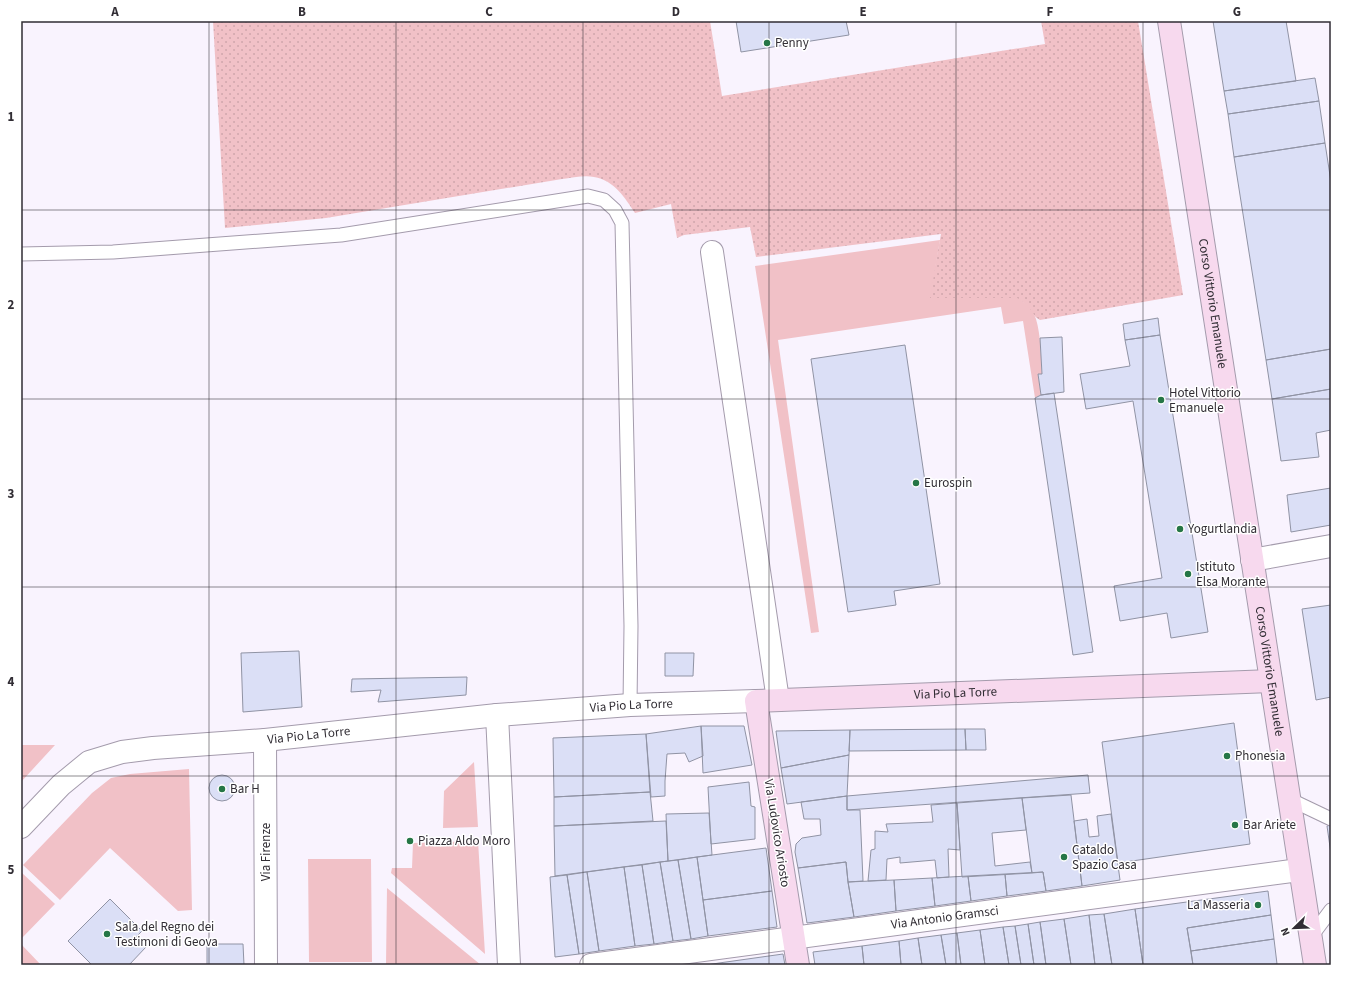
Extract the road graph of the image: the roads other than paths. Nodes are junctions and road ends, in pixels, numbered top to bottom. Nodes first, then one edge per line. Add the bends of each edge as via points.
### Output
1 (1169, 21) edge
2 (712, 252) dead end
3 (21, 254) edge
4 (1331, 546) edge
5 (1252, 560) junction
6 (1271, 681) junction
7 (778, 700) junction
8 (756, 701) junction
9 (630, 705) junction
10 (497, 715) junction
11 (265, 740) junction
12 (1289, 799) junction
13 (1331, 819) edge
14 (21, 827) edge
15 (1299, 870) junction
16 (1331, 910) edge
17 (794, 938) junction
18 (1310, 938) junction
19 (266, 965) edge
20 (509, 965) edge
21 (591, 965) edge
22 (798, 965) edge
23 (1315, 965) edge

1 - 5 main road, Corso Vittorio Emanuele
2 - 7 street
3 - 9 lane via 113,252 341,235 588,196 604,200 615,210 622,223 631,626
4 - 5 street
5 - 6 main road, Corso Vittorio Emanuele
6 - 7 main road, Via Pio La Torre
6 - 12 main road, Corso Vittorio Emanuele
7 - 8 main road, Via Pio La Torre
8 - 9 street, Via Pio La Torre
8 - 17 main road, Via Ludovico Ariosto
9 - 10 street, Via Pio La Torre
10 - 11 street, Via Pio La Torre
10 - 20 street
11 - 14 street, Via Pio La Torre via 153,748 122,752 89,762 60,785
11 - 19 street, Via Firenze
12 - 13 lane
12 - 15 main road, Corso Vittorio Emanuele
15 - 17 street, Via Antonio Gramsci
15 - 18 main road, Corso Vittorio Emanuele
16 - 18 lane
17 - 21 street, Via Antonio Gramsci
17 - 22 main road, Via Ludovico Ariosto
18 - 23 main road, Corso Vittorio Emanuele

